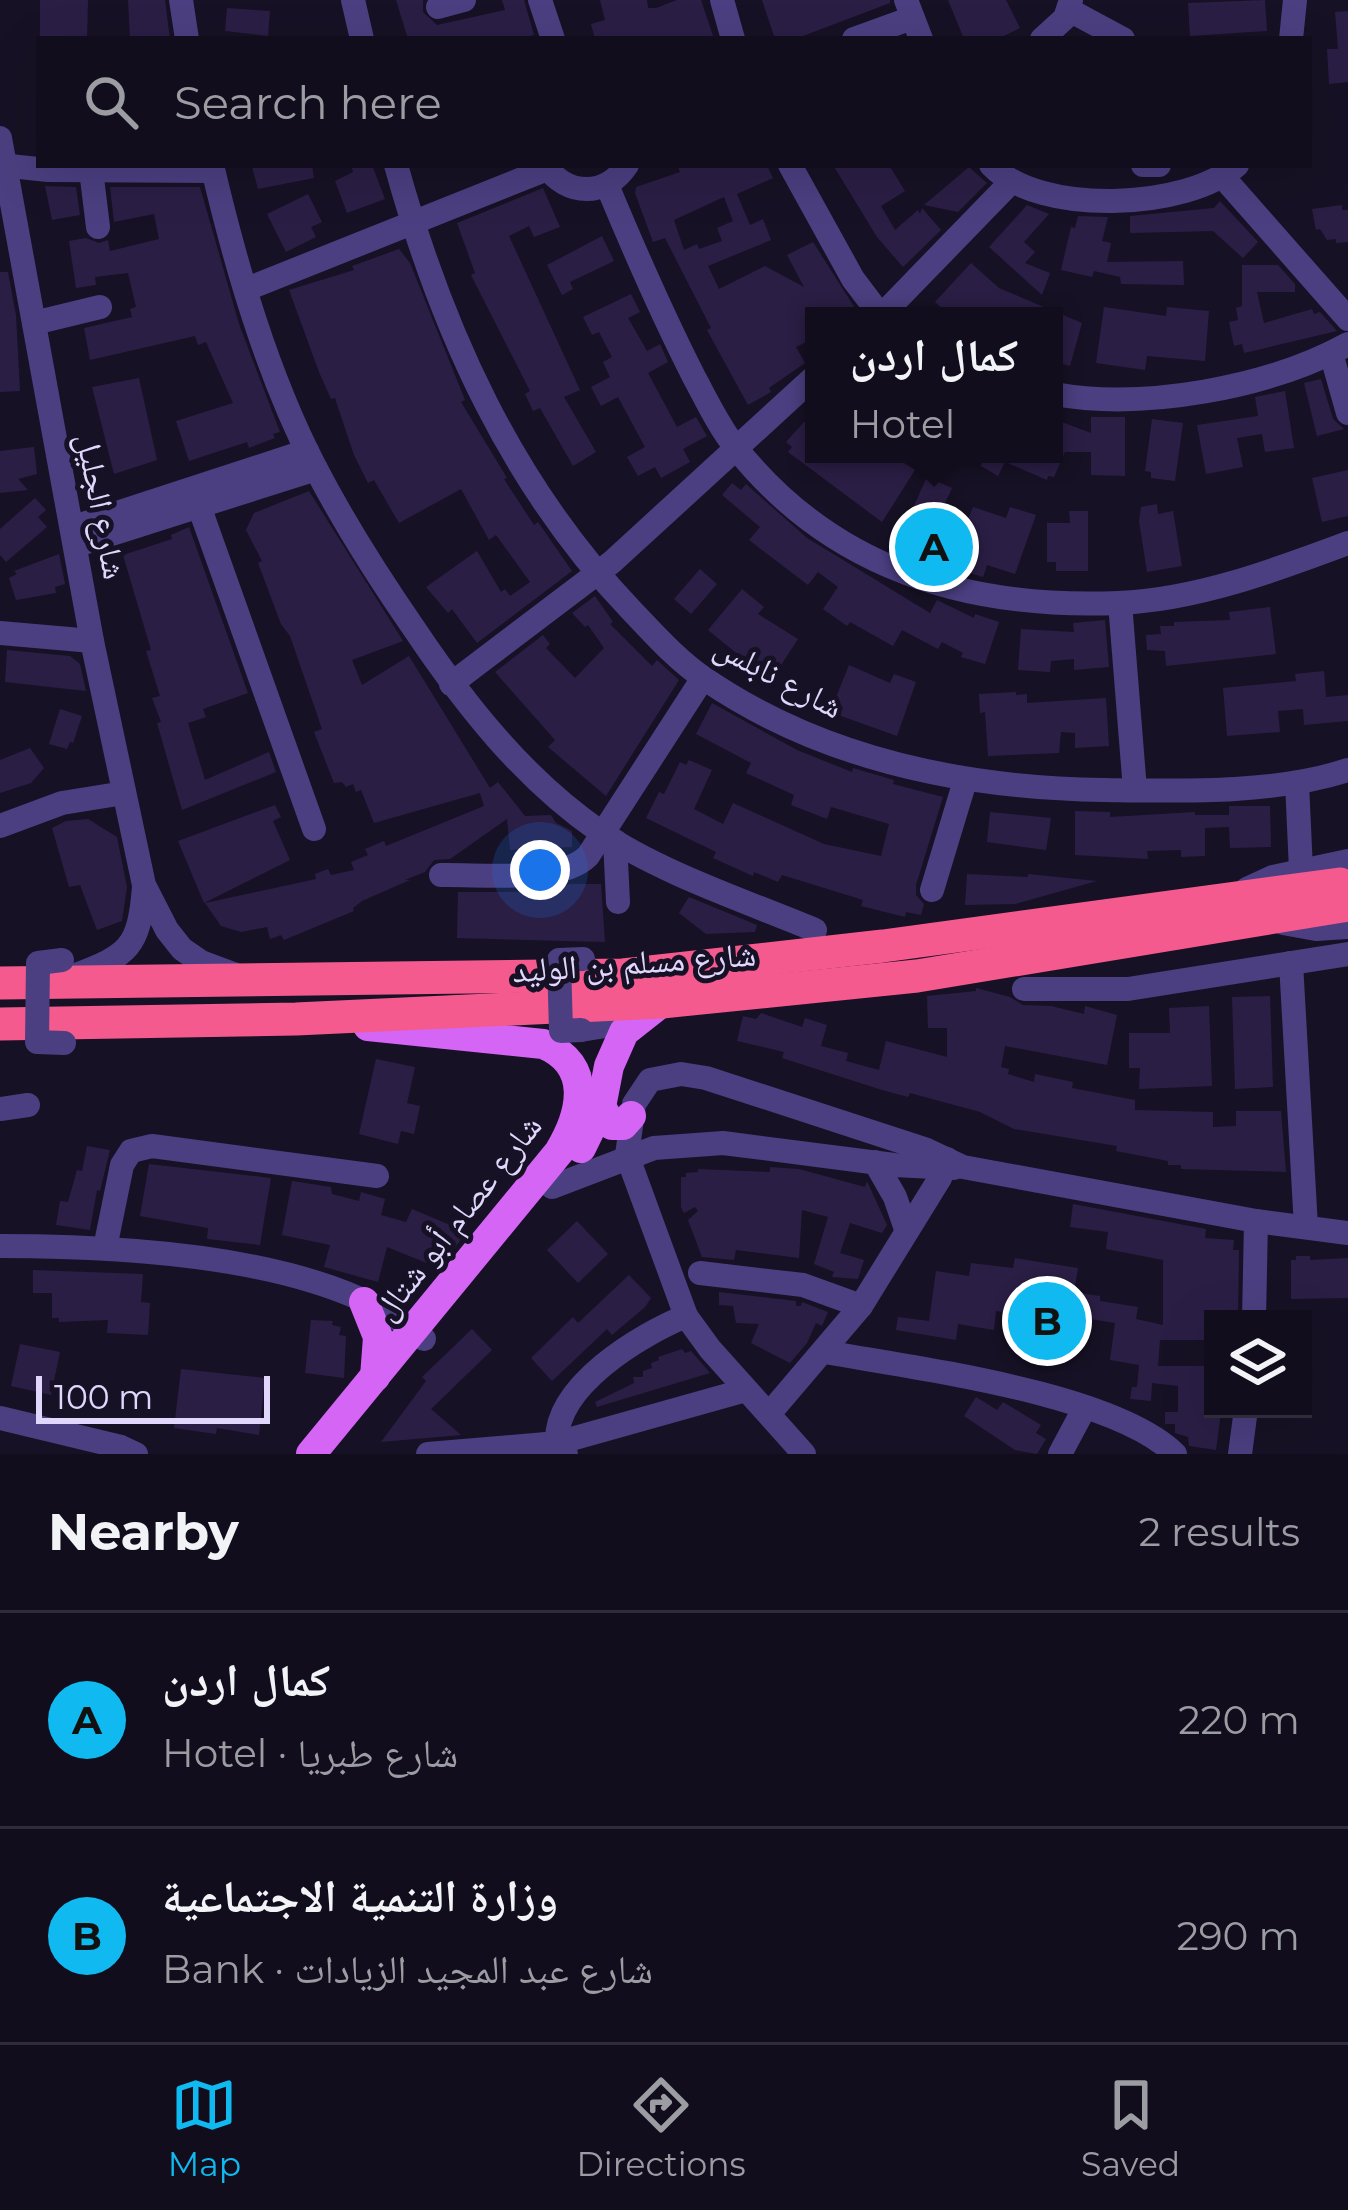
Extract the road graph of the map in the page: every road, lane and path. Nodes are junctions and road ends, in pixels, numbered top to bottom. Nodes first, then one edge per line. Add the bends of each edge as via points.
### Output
1 (181, 0) edge
2 (353, 0) edge
3 (464, 0) edge
4 (540, 0) edge
5 (722, 0) edge
6 (1295, 0) edge
7 (1070, 5) edge
8 (438, 7) dead end
9 (913, 19) edge
10 (187, 36) edge
11 (361, 36) edge
12 (553, 36) edge
13 (733, 36) edge
14 (863, 36) edge
15 (1046, 36) edge
16 (1118, 36) edge
17 (1292, 36) edge
18 (0, 138) edge
19 (1, 165) edge
20 (36, 167) edge
21 (55, 168) edge
22 (213, 168) edge
23 (397, 168) edge
24 (544, 168) edge
25 (547, 168) edge
26 (624, 168) edge
27 (792, 168) edge
28 (995, 168) edge
29 (91, 170) junction
30 (1230, 171) edge
31 (1011, 182) junction
32 (607, 185) junction
33 (412, 224) junction
34 (98, 226) dead end
35 (247, 289) junction
36 (100, 307) dead end
37 (874, 307) edge
38 (890, 307) edge
39 (1348, 320) edge
40 (34, 323) junction
41 (1339, 349) edge
42 (805, 385) edge
43 (1063, 395) edge
44 (1348, 413) edge
45 (736, 449) junction
46 (312, 460) junction
47 (199, 506) junction
48 (76, 536) junction
49 (1348, 543) edge
50 (596, 574) junction
51 (1120, 603) junction
52 (0, 633) edge
53 (92, 641) junction
54 (703, 678) junction
55 (451, 684) junction
56 (1348, 770) edge
57 (964, 781) junction
58 (1298, 783) junction
59 (1135, 790) junction
60 (124, 794) junction
61 (0, 826) edge
62 (314, 829) dead end
63 (609, 837) junction
64 (1348, 861) edge
65 (1301, 870) junction
66 (441, 874) dead end
67 (1348, 883) edge
68 (144, 885) junction
69 (932, 890) dead end
70 (618, 902) dead end
71 (1222, 902) junction
72 (1348, 905) edge
73 (1269, 920) junction
74 (1348, 927) edge
75 (814, 930) dead end
76 (1348, 954) edge
77 (583, 959) dead end
78 (1291, 963) junction
79 (62, 971) junction
80 (256, 981) junction
81 (0, 983) edge
82 (1024, 989) dead end
83 (649, 1012) junction
84 (296, 1019) junction
85 (0, 1024) edge
86 (64, 1043) dead end
87 (28, 1105) dead end
88 (0, 1109) edge
89 (616, 1112) junction
90 (627, 1156) junction
91 (875, 1162) junction
92 (951, 1165) junction
93 (377, 1176) dead end
94 (552, 1187) junction
95 (1256, 1221) junction
96 (1306, 1227) junction
97 (906, 1229) junction
98 (1348, 1233) edge
99 (0, 1246) edge
100 (105, 1248) junction
101 (889, 1264) junction
102 (700, 1273) dead end
103 (364, 1302) junction
104 (861, 1306) junction
105 (1254, 1310) edge
106 (686, 1316) junction
107 (419, 1334) junction
108 (825, 1352) junction
109 (374, 1379) junction
110 (746, 1390) junction
111 (1084, 1409) junction
112 (769, 1414) junction
113 (0, 1418) edge
114 (1247, 1418) edge
115 (1256, 1418) edge
116 (561, 1448) edge
117 (1250, 1453) edge
118 (136, 1454) edge
119 (311, 1454) edge
120 (339, 1454) edge
121 (428, 1454) edge
122 (804, 1454) edge
123 (1060, 1454) edge
124 (1175, 1454) edge

1 - 10 street
2 - 11 street
3 - 8 street
4 - 12 street
5 - 13 street
6 - 17 street
7 - 15 street
7 - 16 street
9 - 14 street
18 - 19 street, شارع الجليل
19 - 20 street
19 - 40 street, شارع الجليل
21 - 29 street
22 - 29 street
22 - 35 street
23 - 33 street, شارع نابلس
24 - 33 street
25 - 32 street via 574,189
26 - 32 street
27 - 37 street
28 - 31 street
29 - 34 street
30 - 31 street via 1199,189 1140,200 1055,195
30 - 39 street
31 - 38 street
32 - 45 street via 662,313
33 - 35 street
33 - 50 street, شارع نابلس via 490,414 521,472
35 - 46 street
36 - 40 street
40 - 48 street, شارع الجليل
41 - 43 street via 1191,393
41 - 44 street
42 - 45 street
45 - 50 street
45 - 51 street via 803,513 896,570 963,593
46 - 47 street
46 - 48 street
46 - 55 street
47 - 48 street
47 - 62 street
48 - 53 street, شارع الجليل
49 - 51 street via 1211,587
50 - 54 street, شارع نابلس
50 - 55 street
51 - 59 street
52 - 53 street
53 - 60 street, شارع الجليل
54 - 57 street, شارع نابلس via 807,734
54 - 63 street
55 - 63 street via 556,798
56 - 58 street, شارع نابلس
57 - 59 street, شارع نابلس
57 - 69 street
58 - 59 street, شارع نابلس
58 - 65 street
60 - 61 street via 62,803
60 - 68 street, شارع الجليل
63 - 66 street via 567,870
63 - 70 street
63 - 75 street
64 - 65 street, شارع مسلم بن الوليد
65 - 71 street, شارع مسلم بن الوليد
67 - 71 highway, شارع مسلم بن الوليد
68 - 79 street, شارع الجليل via 134,942 101,966
68 - 80 street, شارع الجليل via 182,949
71 - 80 highway, شارع مسلم بن الوليد via 623,975
72 - 73 highway, شارع مسلم بن الوليد
73 - 74 street, شارع مسلم بن الوليد
73 - 83 highway, شارع مسلم بن الوليد
76 - 78 street
77 - 83 street, bridge via 559,960 562,1031
78 - 82 street via 1128,989
78 - 96 street
79 - 80 highway, شارع مسلم بن الوليد
79 - 81 highway, شارع مسلم بن الوليد
79 - 86 street, bridge via 38,964 37,1042
83 - 84 highway, شارع مسلم بن الوليد
83 - 89 main road, شارع عصام أبو شتال via 614,1051
84 - 85 highway, شارع مسلم بن الوليد
84 - 107 main road, شارع عصام أبو شتال via 543,1044 578,1076 578,1109 559,1152
87 - 88 street
89 - 90 street
89 - 92 street via 650,1080 681,1074
89 - 94 main road, شارع عصام أبو شتال
90 - 91 street via 723,1143
90 - 94 street
90 - 106 street
91 - 92 street
91 - 97 street
92 - 95 street
92 - 97 street
92 - 101 street via 906,1252
93 - 100 street via 136,1148 122,1165
94 - 107 main road, شارع عصام أبو شتال
95 - 96 street
95 - 105 street
96 - 98 street
97 - 101 street
99 - 100 street
100 - 103 street via 261,1269
101 - 104 street
102 - 104 street via 803,1285
103 - 107 street
103 - 109 main road via 378,1336
104 - 108 street
106 - 110 street
106 - 116 street via 628,1347 576,1393 560,1416
107 - 109 main road, شارع عصام أبو شتال
107 - 120 main road, شارع عصام أبو شتال
108 - 111 street
108 - 112 street
109 - 119 main road, شارع عصام أبو شتال
110 - 112 street
110 - 116 street
111 - 123 street
111 - 124 street via 1140,1427
112 - 122 street
113 - 118 street
114 - 117 street
115 - 117 street
116 - 121 street

